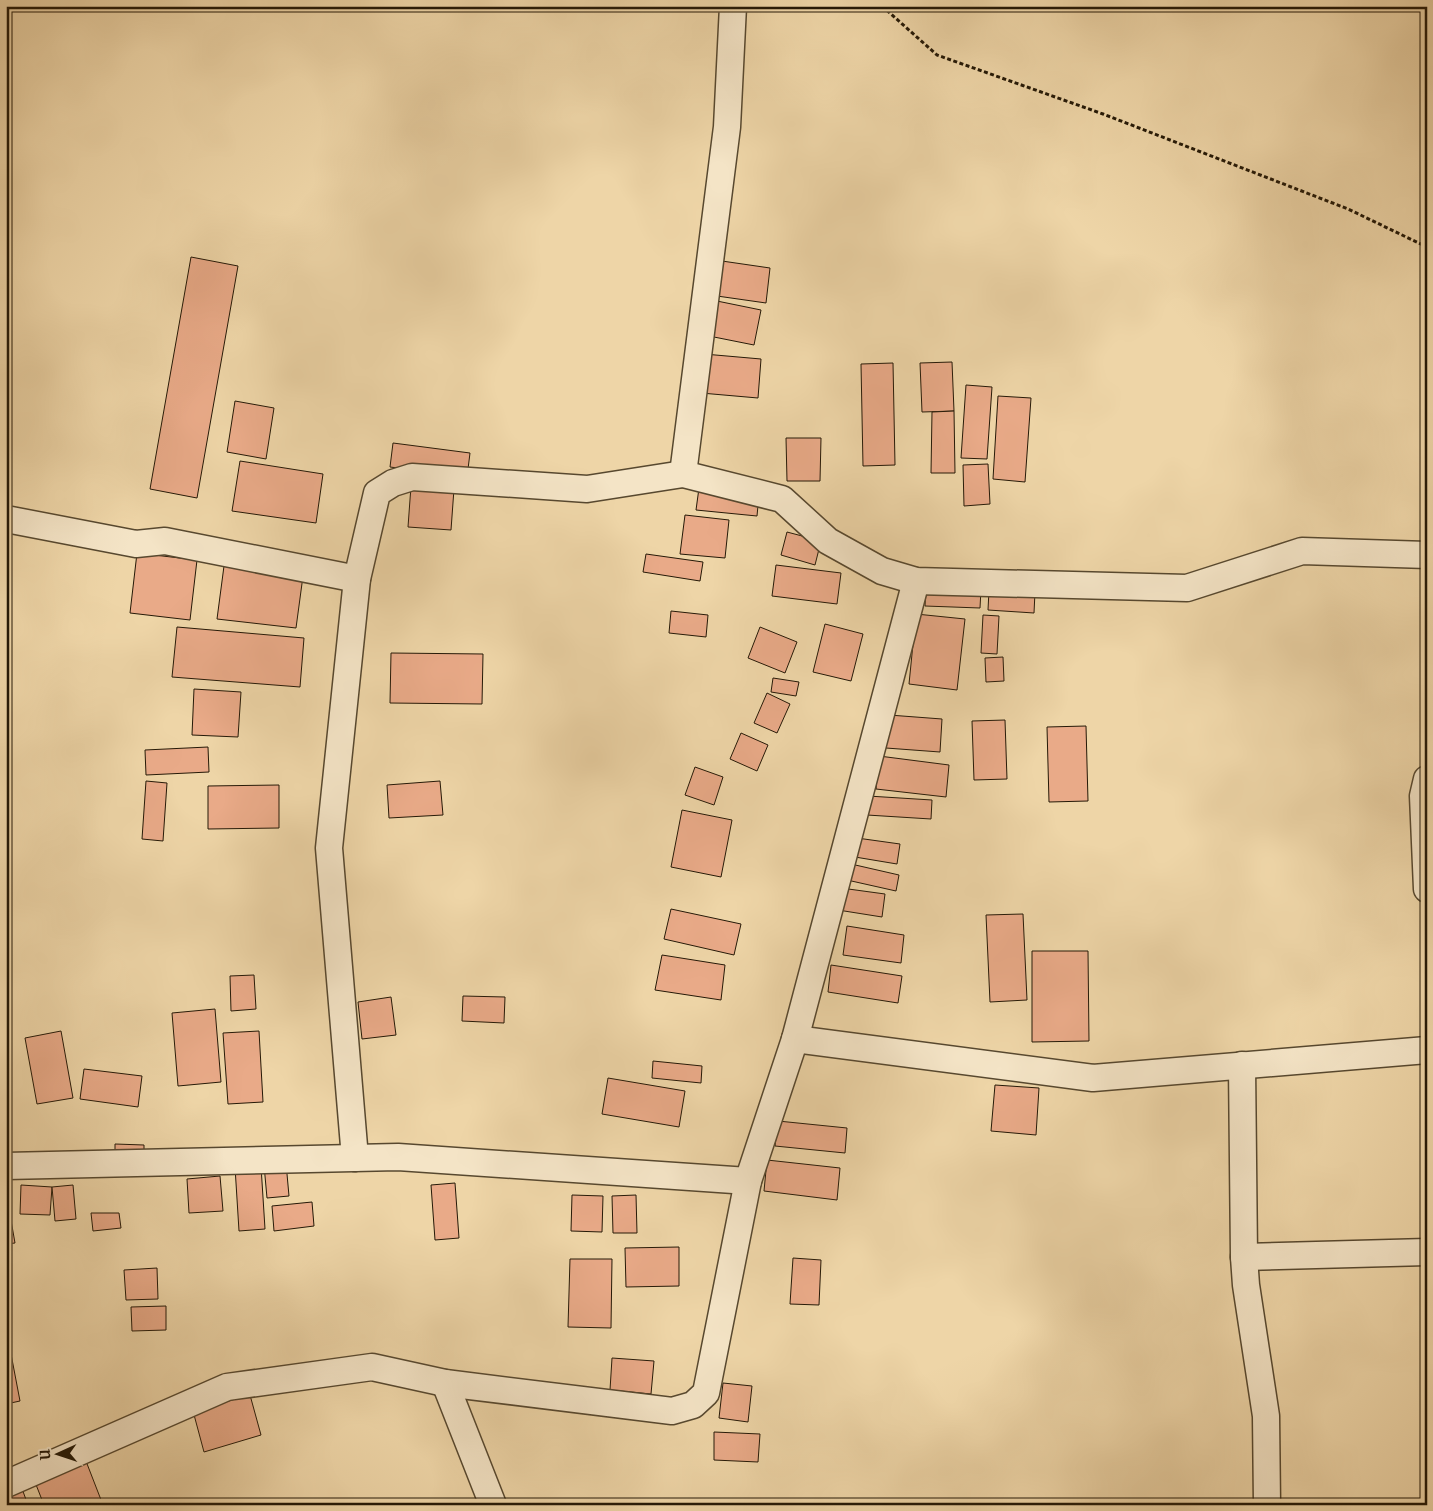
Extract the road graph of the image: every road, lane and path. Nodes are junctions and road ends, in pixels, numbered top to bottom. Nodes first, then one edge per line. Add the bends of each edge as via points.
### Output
1 (733, 6) edge
2 (882, 6) edge
3 (1427, 247) edge
4 (683, 474) junction
5 (6, 519) edge
6 (1427, 555) edge
7 (357, 579) junction
8 (916, 581) junction
9 (1427, 779) edge
10 (1427, 888) edge
11 (794, 1039) junction
12 (1427, 1050) edge
13 (1242, 1065) junction
14 (355, 1158) junction
15 (6, 1166) edge
16 (748, 1181) junction
17 (1427, 1252) edge
18 (1244, 1256) junction
19 (445, 1383) junction
20 (6, 1484) edge
21 (494, 1505) edge
22 (1267, 1505) edge

1 - 4 street via 727,127
2 - 3 path via 937,55 1103,114 1348,209
4 - 7 street via 587,489 412,478 392,483 377,493
4 - 8 street via 782,499 828,541 882,571
5 - 7 street via 136,544 165,542
6 - 8 street via 1302,551 1187,588
7 - 14 street via 329,848
8 - 11 street
9 - 10 street via 1423,818
11 - 13 street via 1093,1078
11 - 16 street
12 - 13 street
13 - 18 street
14 - 15 street
14 - 16 street via 398,1157
16 - 19 street via 706,1393 693,1405 672,1411
17 - 18 street
18 - 22 street via 1266,1416
19 - 20 street via 372,1367 227,1387
19 - 21 street

